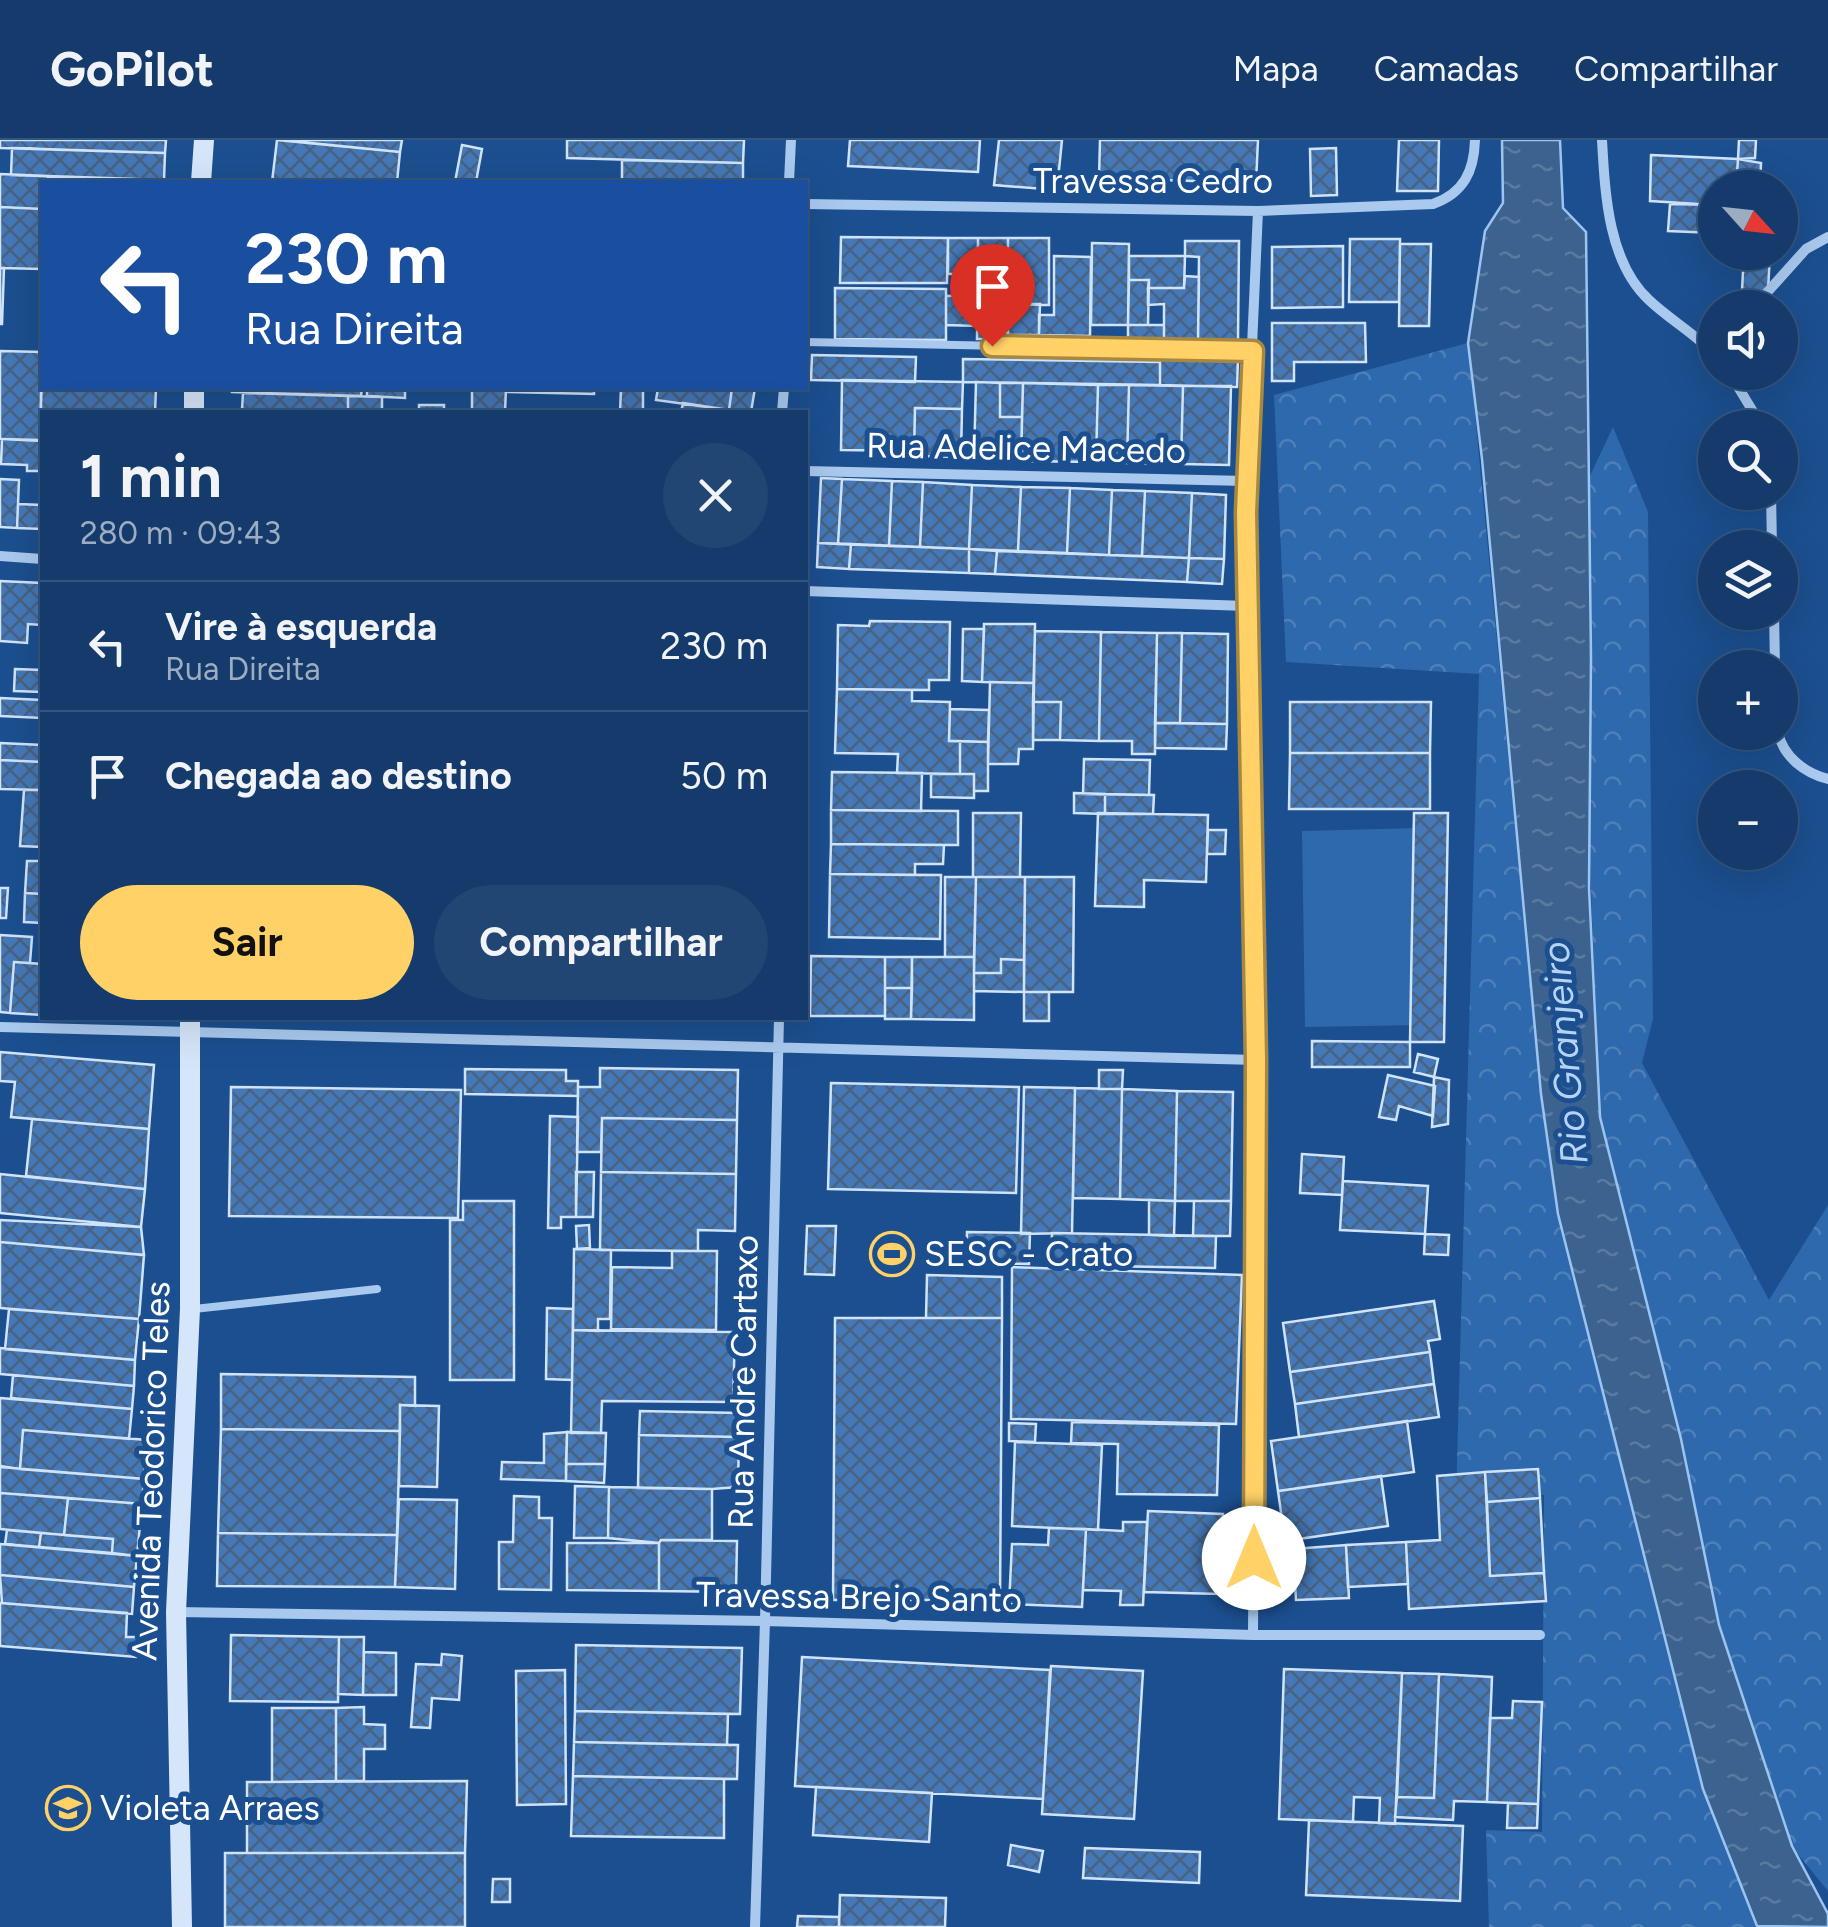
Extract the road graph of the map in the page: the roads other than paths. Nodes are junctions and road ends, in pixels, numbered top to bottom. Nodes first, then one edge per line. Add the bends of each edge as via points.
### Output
1 (204, 140) edge
2 (791, 140) edge
3 (1475, 140) edge
4 (1602, 140) edge
5 (201, 180) edge
6 (789, 180) edge
7 (808, 204) edge
8 (1258, 211) junction
9 (1828, 237) edge
10 (1769, 290) edge
11 (1698, 339) edge
12 (808, 342) edge
13 (1253, 351) junction
14 (808, 471) edge
15 (1246, 481) junction
16 (0, 556) edge
17 (40, 559) edge
18 (808, 591) edge
19 (1246, 606) junction
20 (1784, 750) edge
21 (1828, 779) edge
22 (778, 1020) edge
23 (190, 1025) edge
24 (0, 1028) edge
25 (778, 1048) junction
26 (1256, 1060) junction
27 (377, 1288) dead end
28 (190, 1309) junction
29 (176, 1612) junction
30 (765, 1621) junction
31 (1253, 1635) junction
32 (1540, 1635) dead end
33 (182, 1927) edge
34 (755, 1927) edge

1 - 5 main road
2 - 6 street
3 - 8 street, Travessa Cedro via 1465,182 1433,204
4 - 11 street via 1624,265 1651,302
7 - 8 street, Travessa Cedro
8 - 13 street
9 - 10 street via 1806,250
12 - 13 lane
13 - 15 street
14 - 15 street, Rua Adelice Macedo
15 - 19 street
16 - 17 street
18 - 19 street
19 - 26 street
20 - 21 street
22 - 25 street, Rua Andre Cartaxo
23 - 24 street
23 - 25 street
23 - 28 main road, Avenida Teodorico Teles
25 - 26 street
25 - 30 street, Rua Andre Cartaxo
26 - 31 street
27 - 28 lane
28 - 29 main road, Avenida Teodorico Teles
29 - 30 street, Travessa Brejo Santo
29 - 33 main road, Avenida Teodorico Teles
30 - 31 street, Travessa Brejo Santo
30 - 34 street, Rua Andre Cartaxo
31 - 32 street, Travessa Brejo Santo

